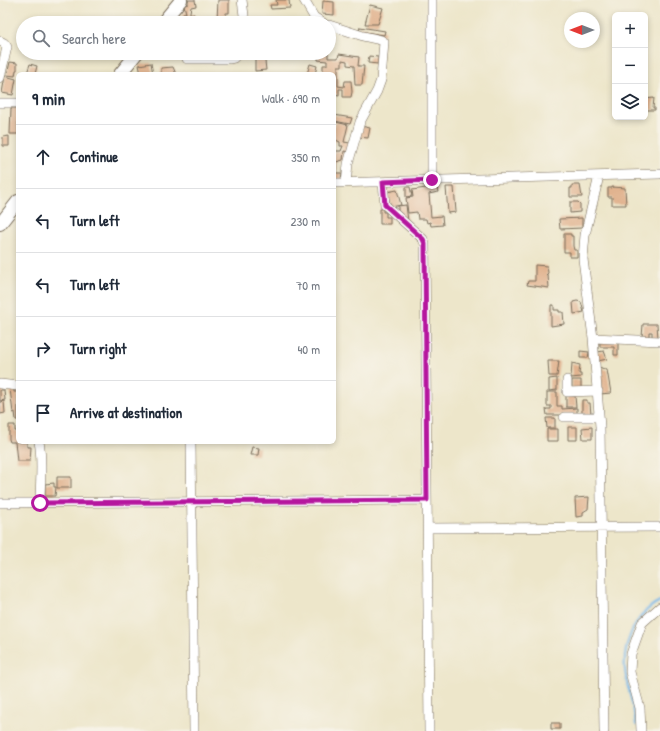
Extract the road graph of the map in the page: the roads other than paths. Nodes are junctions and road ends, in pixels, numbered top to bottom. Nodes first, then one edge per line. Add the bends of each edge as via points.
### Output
1 (181, 0) edge
2 (242, 0) edge
3 (304, 0) edge
4 (432, 0) edge
5 (168, 16) edge
6 (244, 16) edge
7 (313, 16) edge
8 (336, 27) edge
9 (0, 42) edge
10 (131, 60) edge
11 (122, 72) edge
12 (0, 78) edge
13 (0, 103) edge
14 (16, 103) edge
15 (660, 174) edge
16 (599, 176) junction
17 (432, 180) junction
18 (383, 182) junction
19 (336, 183) edge
20 (346, 183) junction
21 (16, 204) edge
22 (0, 224) edge
23 (593, 338) junction
24 (660, 341) edge
25 (567, 380) dead end
26 (0, 384) edge
27 (16, 386) edge
28 (598, 391) junction
29 (564, 417) dead end
30 (599, 417) junction
31 (39, 444) edge
32 (191, 444) edge
33 (427, 500) junction
34 (192, 501) junction
35 (0, 503) edge
36 (40, 503) junction
37 (660, 527) edge
38 (428, 528) junction
39 (602, 528) junction
40 (660, 607) edge
41 (194, 731) edge
42 (429, 731) edge
43 (604, 731) edge
44 (641, 731) edge

1 - 5 main road
2 - 6 street
3 - 7 street
4 - 17 street
8 - 20 street via 384,42 381,80 360,122 348,164
9 - 12 street via 7,47
10 - 11 main road
13 - 14 street
15 - 16 street
16 - 17 street
16 - 23 street via 583,253
17 - 18 street
18 - 20 street
18 - 33 street via 385,205 423,239 425,244
19 - 20 street
21 - 22 main road
23 - 24 street
23 - 28 street
25 - 28 street via 567,392
26 - 27 street
28 - 30 street
29 - 30 street
30 - 39 street
31 - 36 street
32 - 34 street
33 - 34 street
33 - 38 street
34 - 36 street
34 - 41 street
35 - 36 street
37 - 39 street
38 - 39 street
38 - 42 street
39 - 43 street
40 - 44 street via 642,623 631,654 630,672 639,702

